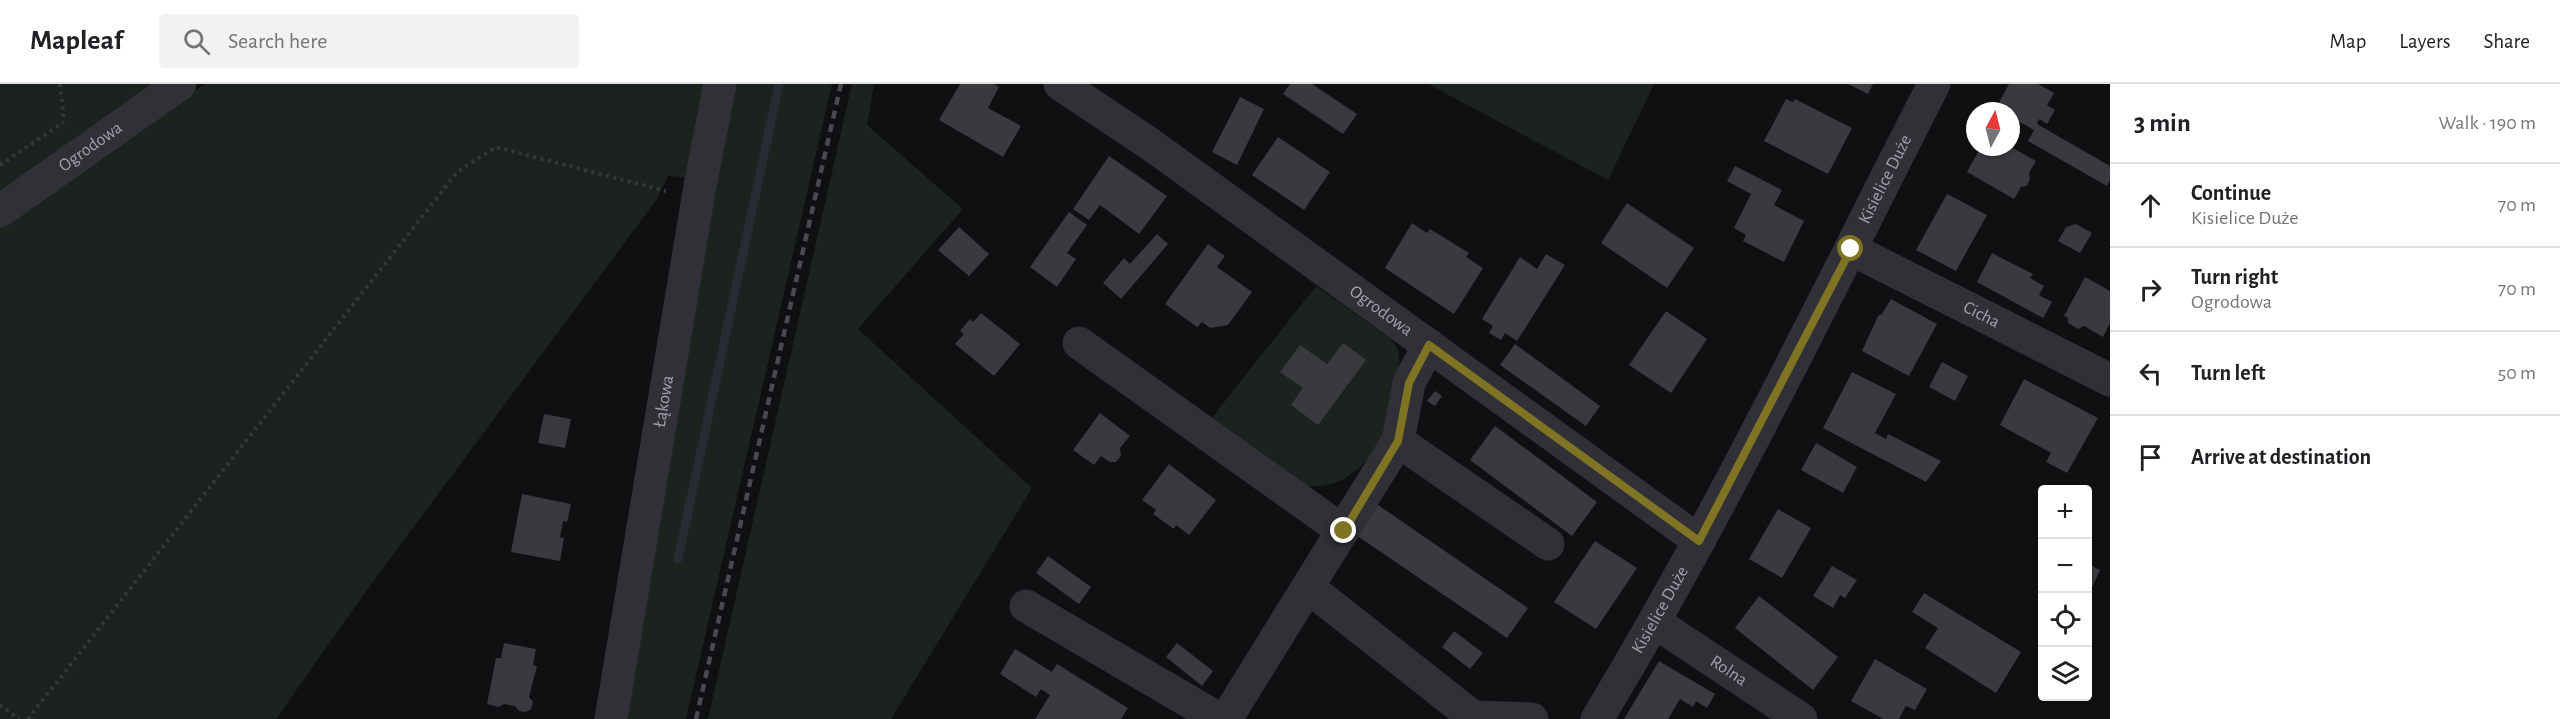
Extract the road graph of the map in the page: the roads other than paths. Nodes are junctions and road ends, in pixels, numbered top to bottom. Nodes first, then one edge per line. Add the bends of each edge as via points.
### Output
1 (180, 84) edge
2 (720, 84) edge
3 (1060, 84) edge
4 (1934, 84) edge
5 (0, 211) edge
6 (1851, 249) junction
7 (1079, 343) dead end
8 (1429, 345) junction
9 (2110, 381) edge
10 (1398, 441) junction
11 (1344, 531) junction
12 (1699, 541) junction
13 (1548, 544) dead end
14 (1308, 587) junction
15 (1026, 606) dead end
16 (1656, 622) junction
17 (611, 719) edge
18 (1219, 719) edge
19 (1226, 719) edge
20 (1532, 719) edge
21 (1597, 719) edge
22 (1802, 719) edge

1 - 5 street, Ogrodowa
2 - 17 street, Łąkowa
3 - 8 street, Ogrodowa
4 - 6 street, Kisielice Duże
6 - 9 street, Cicha
6 - 12 street, Kisielice Duże
7 - 11 street
8 - 10 street via 1409,383
8 - 12 street, Ogrodowa
10 - 11 street
10 - 13 street
11 - 14 street
12 - 16 street, Kisielice Duże
14 - 19 street
14 - 20 street via 1473,717
15 - 18 street
16 - 21 street, Kisielice Duże
16 - 22 street, Rolna

